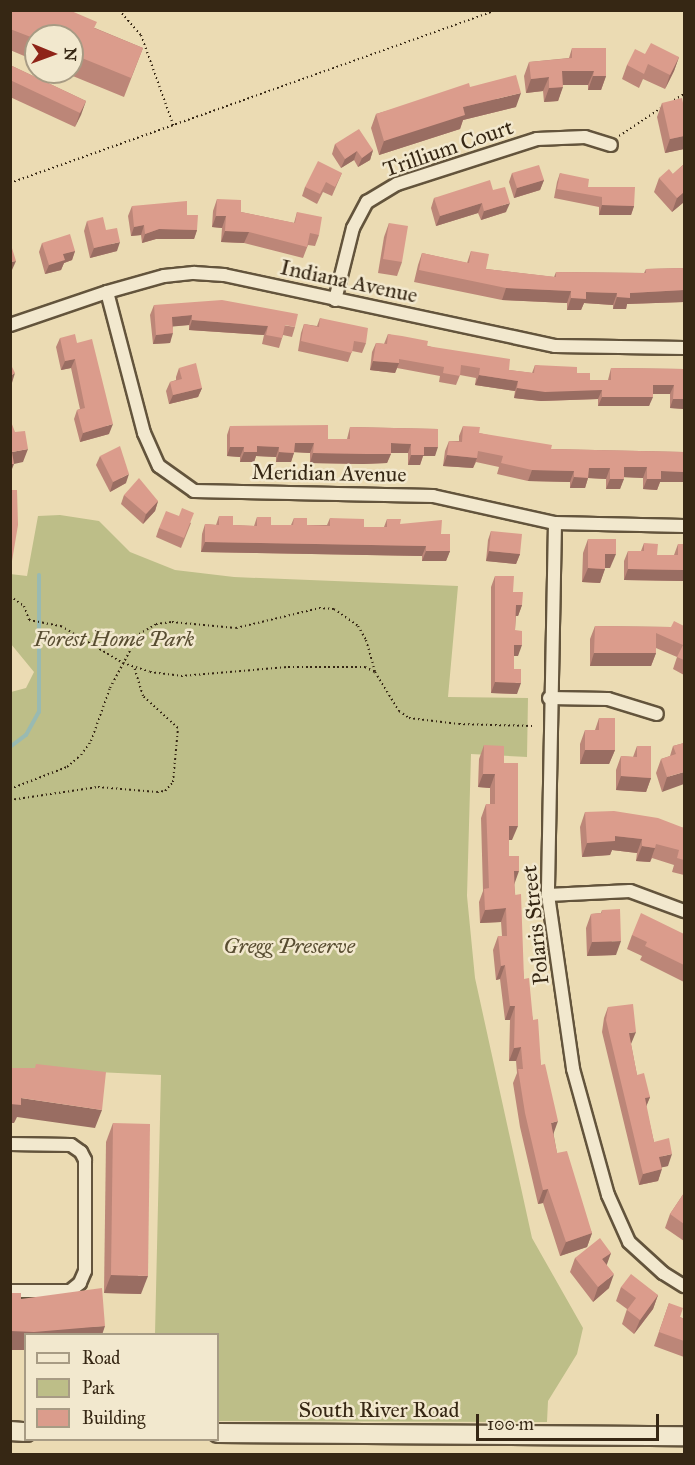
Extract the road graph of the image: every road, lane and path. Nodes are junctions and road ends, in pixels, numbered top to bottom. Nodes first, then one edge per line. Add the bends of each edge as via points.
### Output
1 (119, 10) edge
2 (496, 10) edge
3 (684, 94) edge
4 (174, 127) junction
5 (611, 145) joint
6 (10, 183) edge
7 (107, 292) junction
8 (335, 300) junction
9 (10, 325) edge
10 (684, 348) edge
11 (555, 523) junction
12 (684, 526) edge
13 (10, 596) edge
14 (123, 663) junction
15 (134, 666) junction
16 (375, 672) junction
17 (549, 698) junction
18 (657, 714) dead end
19 (532, 726) dead end
20 (10, 789) edge
21 (10, 800) edge
22 (549, 895) junction
23 (684, 911) edge
24 (10, 1144) edge
25 (684, 1286) edge
26 (10, 1291) edge
27 (219, 1433) edge
28 (684, 1436) edge

1 - 4 path via 141,35
2 - 4 path
3 - 5 path via 627,128
4 - 6 path
5 - 8 street, Trillium Court via 585,137 537,140 398,183 367,202 353,228
7 - 8 street, Indiana Avenue via 164,276 194,273 224,275
7 - 9 street, Indiana Avenue
7 - 11 street, Meridian Avenue via 144,433 159,466 194,491 433,496
8 - 10 street, Indiana Avenue via 555,346
11 - 12 street, Meridian Avenue
11 - 17 street, Polaris Street
13 - 14 path via 24,606 29,620 61,626
14 - 15 path
14 - 16 path via 139,634 156,624 236,628 319,608 334,609 358,626
14 - 20 path via 91,741 81,755 67,767
15 - 16 path via 181,676 288,667 365,667
15 - 21 path via 143,696 178,728 173,782 165,791 98,787
16 - 19 path via 399,711 409,718
17 - 18 street via 608,699
17 - 22 street, Polaris Street
22 - 23 street via 630,891
22 - 25 street, Polaris Street via 573,1068 608,1195 629,1242 663,1274
24 - 26 street via 71,1145 81,1152 85,1161 85,1271 80,1283 70,1290
27 - 28 street, South River Road

